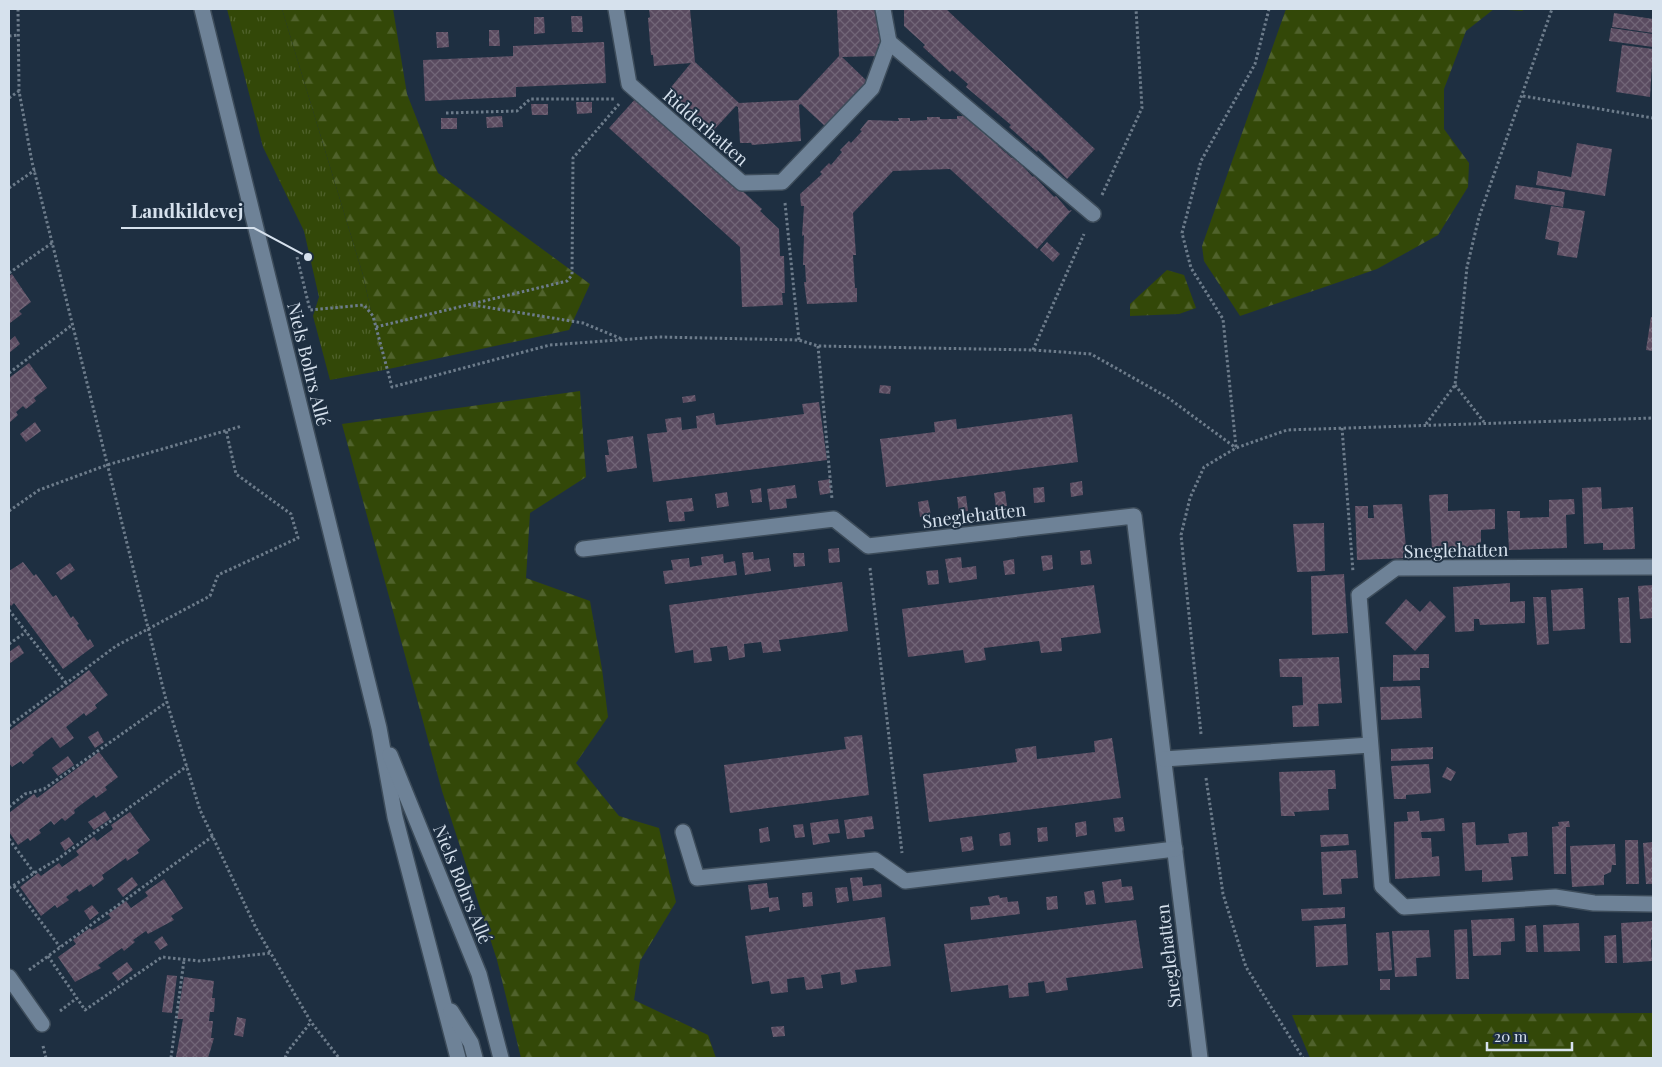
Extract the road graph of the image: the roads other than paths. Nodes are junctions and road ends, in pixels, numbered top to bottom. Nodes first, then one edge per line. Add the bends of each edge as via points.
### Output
1 (202, 9) edge
2 (616, 9) edge
3 (883, 9) edge
4 (889, 42) junction
5 (1093, 214) road end
6 (583, 550) dead end
7 (1653, 567) edge
8 (379, 728) junction
9 (1370, 745) junction
10 (1164, 759) junction
11 (683, 832) dead end
12 (1174, 849) junction
13 (1653, 904) edge
14 (11, 980) edge
15 (443, 999) junction
16 (42, 1024) dead end
17 (458, 1058) edge
18 (475, 1058) edge
19 (501, 1058) edge
20 (1200, 1058) edge

1 - 8 street, Niels Bohrs Allé
2 - 4 street, Ridderhatten via 629,84 742,183 782,182 872,88
3 - 4 street
4 - 5 street
6 - 10 street, Sneglehatten via 834,519 868,546 1134,516
7 - 9 street, Sneglehatten via 1396,568 1359,595
8 - 15 street, Niels Bohrs Allé via 396,816
8 - 19 street, Niels Bohrs Allé via 479,974
9 - 10 street
9 - 13 street via 1382,886 1404,907 1555,897 1594,903
10 - 12 street, Sneglehatten
11 - 12 street via 697,878 875,860 905,881
12 - 20 street, Sneglehatten
14 - 16 street
15 - 17 street, Niels Bohrs Allé
15 - 18 street via 471,1043

